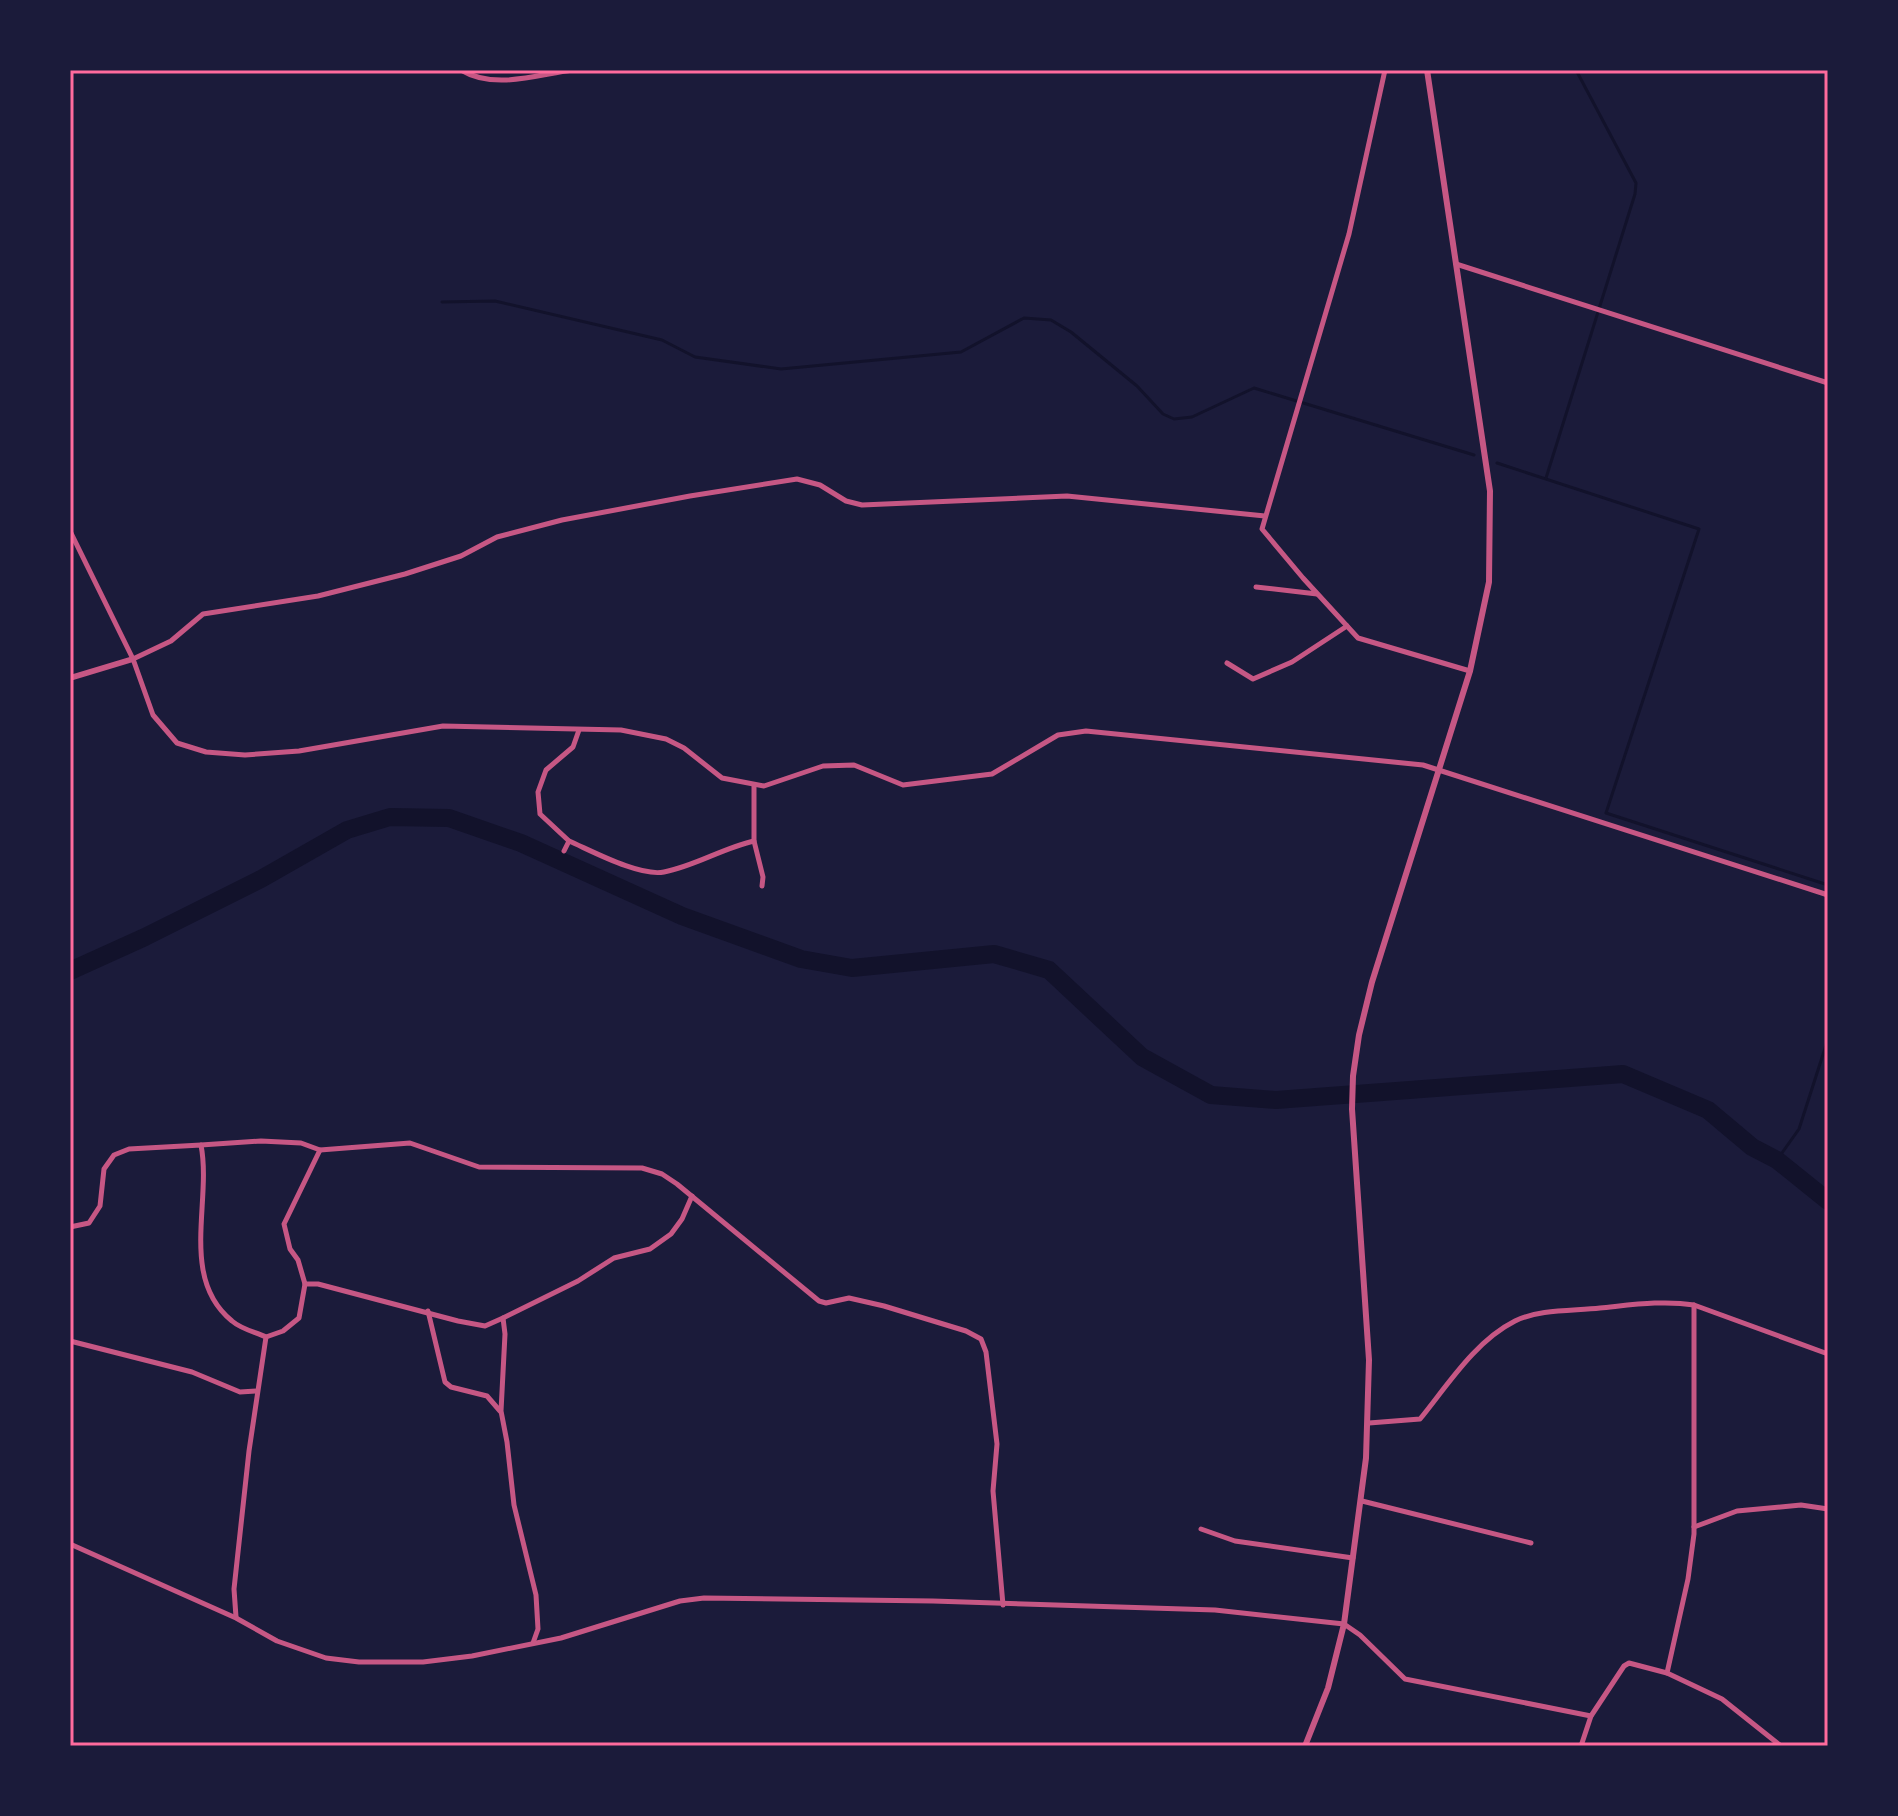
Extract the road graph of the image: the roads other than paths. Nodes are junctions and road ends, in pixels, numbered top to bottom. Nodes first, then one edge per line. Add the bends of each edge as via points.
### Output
1 (461, 70) edge
2 (572, 70) edge
3 (1385, 70) edge
4 (1427, 70) edge
5 (1456, 264) junction
6 (1828, 383) edge
7 (1265, 516) junction
8 (70, 531) edge
9 (1256, 587) dead end
10 (1317, 594) junction
11 (1347, 626) junction
12 (133, 659) junction
13 (1227, 663) dead end
14 (1470, 671) junction
15 (70, 678) edge
16 (579, 730) junction
17 (1439, 769) junction
18 (754, 786) junction
19 (569, 841) junction
20 (754, 841) junction
21 (564, 851) dead end
22 (762, 886) dead end
23 (1828, 895) edge
24 (201, 1145) junction
25 (320, 1150) junction
26 (692, 1196) junction
27 (70, 1227) edge
28 (305, 1284) junction
29 (1694, 1305) junction
30 (428, 1311) junction
31 (503, 1318) junction
32 (266, 1337) junction
33 (70, 1341) edge
34 (1828, 1354) edge
35 (257, 1391) junction
36 (501, 1411) junction
37 (1369, 1423) junction
38 (1362, 1501) junction
39 (1828, 1509) edge
40 (1694, 1527) junction
41 (1201, 1529) dead end
42 (1531, 1543) dead end
43 (70, 1544) edge
44 (1355, 1558) junction
45 (1003, 1605) junction
46 (236, 1618) junction
47 (1344, 1624) junction
48 (533, 1644) junction
49 (1667, 1673) junction
50 (1591, 1716) junction
51 (1305, 1746) edge
52 (1581, 1746) edge
53 (1781, 1746) edge

1 - 2 street via 476,79 504,81
3 - 7 street via 1349,234
4 - 5 street
5 - 6 street
5 - 14 street via 1490,491 1489,582
7 - 10 street via 1262,529
7 - 12 street via 1067,496 862,505 797,479 562,520 497,537 461,556 391,577 318,596 203,614 171,641
8 - 12 street
9 - 10 street
10 - 11 street
11 - 13 street via 1292,662 1253,679
11 - 14 street via 1358,638
12 - 15 street
12 - 16 street via 153,715 166,732 177,743 206,752 299,751 443,726
14 - 17 street
16 - 18 street via 621,730 666,739 722,778
16 - 19 street via 573,747 546,770 538,792 540,814
17 - 18 street via 1086,731 1058,735 992,774 903,785 854,765 823,766
17 - 23 street
17 - 37 street via 1372,982 1353,1076
18 - 20 street
19 - 20 street via 639,870 662,873
19 - 21 street
20 - 22 street
24 - 25 street via 261,1141 301,1143
24 - 27 street via 129,1149 114,1155 104,1169 100,1206 89,1223
24 - 32 street via 204,1276 220,1309 235,1324
25 - 26 street via 410,1143 479,1167 642,1168 666,1176
25 - 28 street via 284,1224
26 - 31 street via 671,1234 650,1249 614,1258
26 - 45 street via 819,1301 849,1298 884,1306 981,1339 997,1444 993,1491
28 - 30 street
28 - 32 street via 299,1318
29 - 34 street
29 - 37 street via 1640,1304 1516,1321 1468,1359 1420,1419
29 - 40 street
30 - 31 street via 485,1326
30 - 36 street via 445,1382 487,1396
31 - 36 street
32 - 35 street
33 - 35 street via 192,1372 240,1392
35 - 46 street via 234,1589
36 - 48 street via 514,1505 536,1595 538,1629
37 - 38 street
38 - 42 street
38 - 44 street
39 - 40 street via 1801,1505 1737,1511
40 - 49 street
41 - 44 street via 1235,1541
43 - 46 street
44 - 47 street
45 - 47 street via 1215,1610
45 - 48 street via 704,1598
46 - 48 street via 277,1641 326,1658 359,1662 423,1662
47 - 50 street via 1405,1679
47 - 51 street via 1328,1688
49 - 50 street via 1629,1663
49 - 53 street via 1722,1699
50 - 52 street

